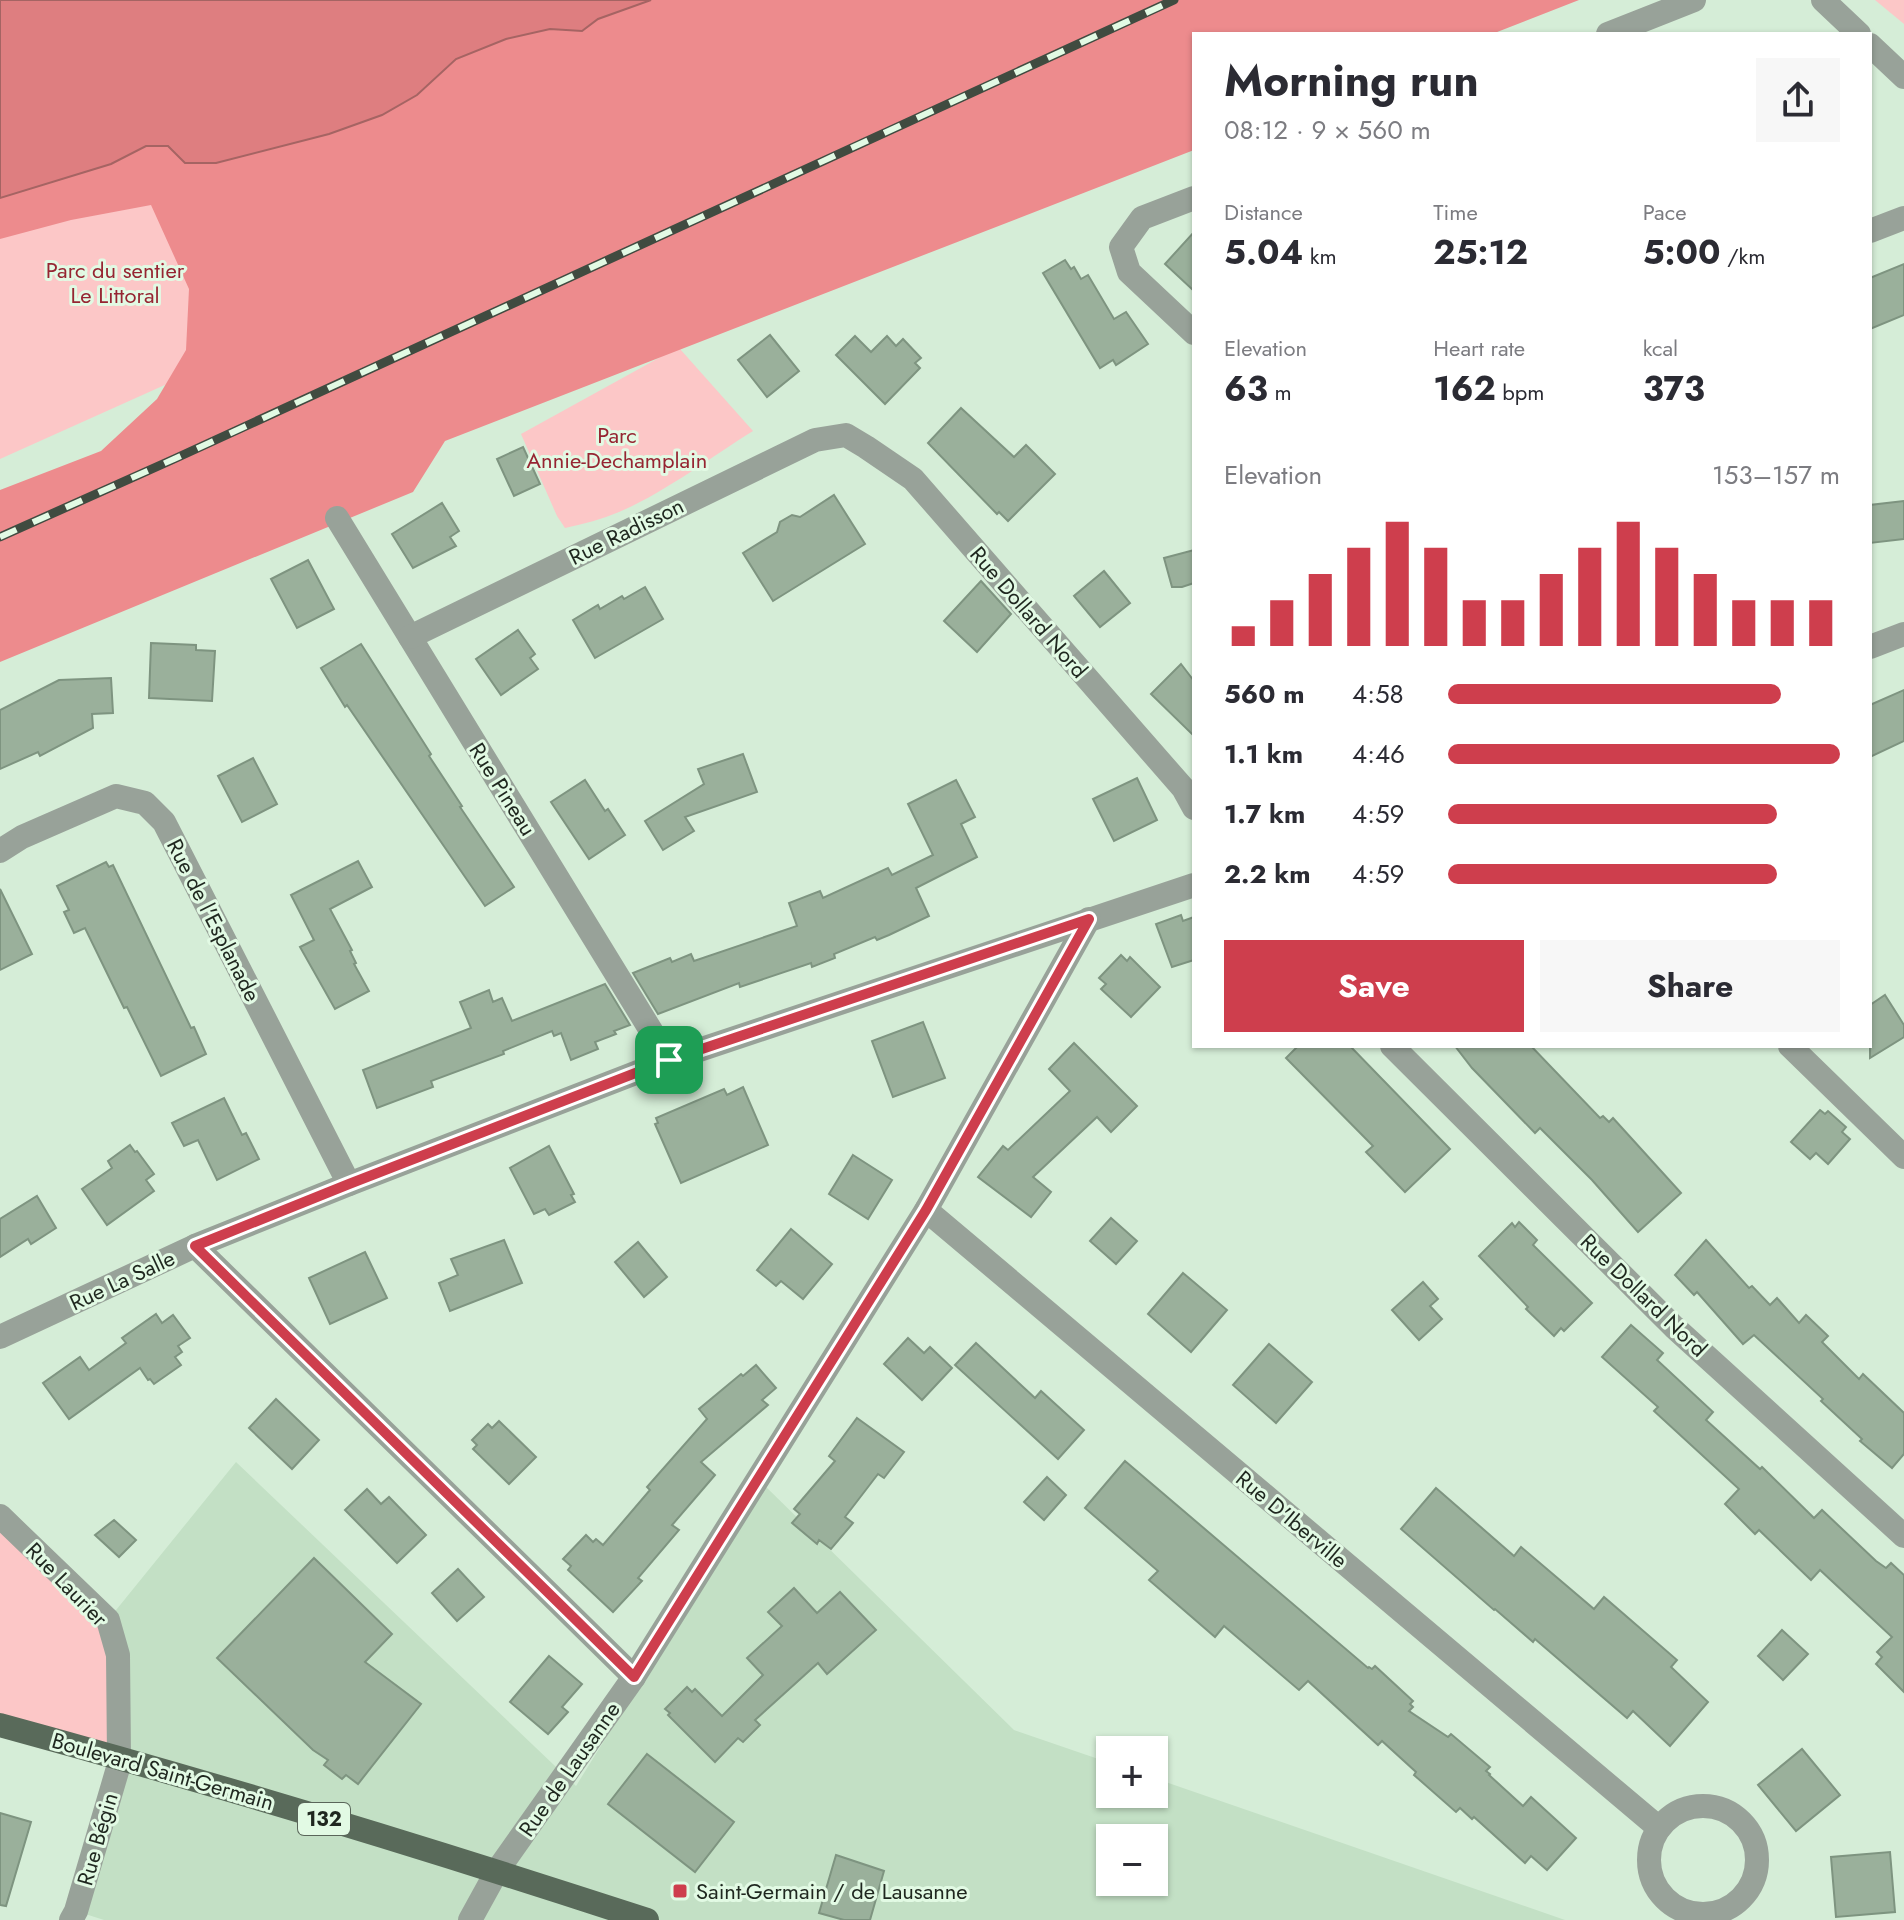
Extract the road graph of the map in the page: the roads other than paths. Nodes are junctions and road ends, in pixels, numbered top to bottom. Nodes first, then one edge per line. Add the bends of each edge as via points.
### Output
1 (1694, 0) edge
2 (1823, 0) edge
3 (1613, 32) edge
4 (1857, 32) edge
5 (1872, 47) edge
6 (1904, 77) edge
7 (1192, 199) edge
8 (1904, 218) edge
9 (1872, 230) edge
10 (1192, 331) edge
11 (846, 435) joint
12 (337, 518) dead end
13 (1904, 634) edge
14 (410, 637) junction
15 (1872, 646) edge
16 (1192, 804) edge
17 (0, 851) edge
18 (1192, 886) edge
19 (1089, 919) junction
20 (1394, 1048) edge
21 (1792, 1048) edge
22 (669, 1060) junction
23 (1901, 1148) edge
24 (349, 1184) junction
25 (926, 1210) junction
26 (195, 1246) junction
27 (0, 1337) edge
28 (0, 1516) edge
29 (1904, 1536) edge
30 (634, 1677) junction
31 (0, 1725) edge
32 (119, 1757) junction
33 (1659, 1828) junction
34 (497, 1871) junction
35 (71, 1920) edge
36 (470, 1920) edge
37 (647, 1920) edge

1 - 3 street
2 - 4 street
5 - 6 street
7 - 10 street via 1142,218 1121,247 1129,272
8 - 9 street
11 - 14 street, Rue Radisson via 815,440
11 - 16 street, Rue Dollard Nord via 913,479
12 - 14 street, Rue Pineau
13 - 15 street
14 - 22 street, Rue Pineau
17 - 24 street, Rue de l'Esplanade via 116,796 145,803 164,822
18 - 19 street, Rue La Salle
19 - 22 street, Rue La Salle
19 - 25 street, Rue de Lausanne
20 - 29 street, Rue Dollard Nord via 1674,1327
21 - 23 street
22 - 24 street, Rue La Salle
24 - 26 street, Rue La Salle
25 - 30 street, Rue de Lausanne
25 - 33 street, Rue D'Iberville
26 - 27 street, Rue La Salle
26 - 30 street
28 - 32 street, Rue Laurier via 108,1620 118,1655
30 - 34 street, Rue de Lausanne
31 - 32 main road, Boulevard Saint-Germain / 132
32 - 34 main road, Boulevard Saint-Germain / 132
32 - 35 street, Rue Bégin
33 - 33 street via 1648,1862 1661,1896 1675,1907 1711,1915 1728,1909 1753,1883 1757,1857 1750,1832 1723,1809 1688,1808
34 - 36 street, Rue de Lausanne
34 - 37 main road, Boulevard Saint-Germain / 132

